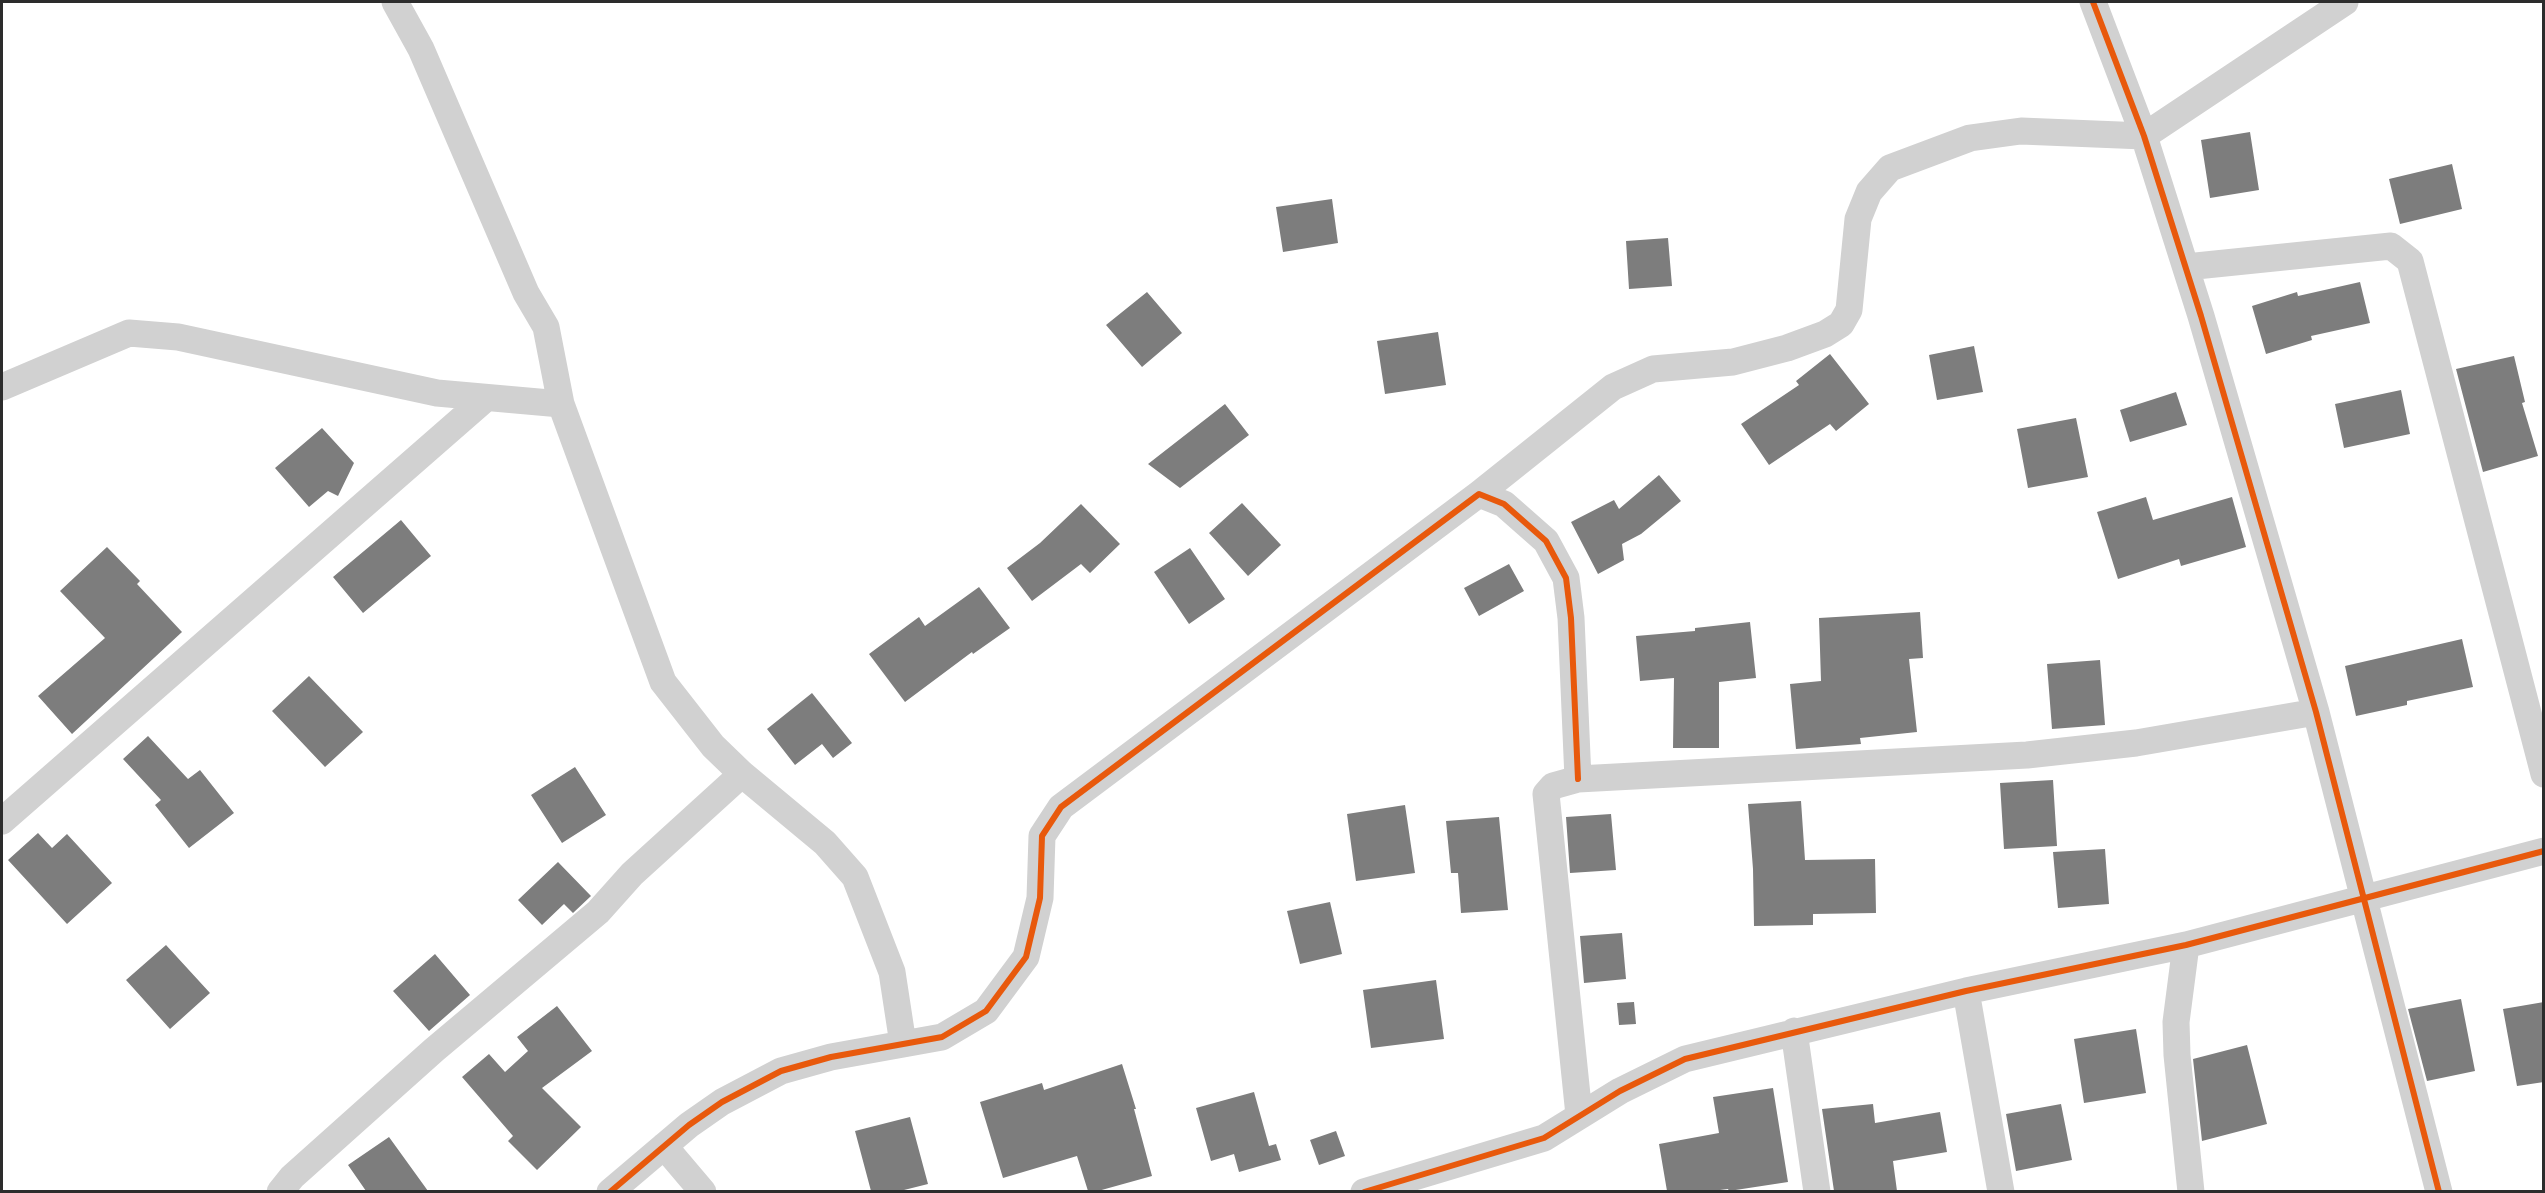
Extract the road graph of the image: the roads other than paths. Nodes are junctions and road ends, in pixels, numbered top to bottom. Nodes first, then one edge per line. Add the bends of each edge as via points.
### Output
1 (395, 2) edge
2 (2093, 2) edge
3 (2345, 2) edge
4 (2144, 136) junction
5 (2186, 267) junction
6 (2, 387) edge
7 (486, 398) junction
8 (561, 404) junction
9 (1479, 495) junction
10 (2316, 712) junction
11 (742, 774) junction
12 (2544, 774) edge
13 (1578, 779) junction
14 (2, 821) edge
15 (2544, 851) edge
16 (2363, 898) junction
17 (2186, 945) junction
18 (1966, 992) junction
19 (1794, 1031) junction
20 (903, 1044) junction
21 (1579, 1116) junction
22 (664, 1146) junction
23 (1397, 1187) edge
24 (280, 1191) edge
25 (610, 1191) edge
26 (703, 1191) edge
27 (1364, 1191) edge
28 (1816, 1191) edge
29 (2001, 1191) edge
30 (2191, 1191) edge
31 (2439, 1191) edge

1 - 8 street via 421,49 526,293 546,327
2 - 4 street
3 - 4 street
4 - 5 street
4 - 9 street via 2021,131 1970,138 1890,168 1869,192 1858,219 1849,310 1841,324 1826,334 1787,348 1733,362 1653,369 1613,387
5 - 10 street
5 - 12 street via 2391,246 2410,261
6 - 7 street via 129,333 178,337 437,393
7 - 8 street
7 - 14 street
8 - 11 street via 663,682 713,746
9 - 13 street via 1504,504 1546,542 1566,578
9 - 20 street via 1061,807 1042,836 1040,898 1026,957 986,1011 942,1037
10 - 13 street via 2136,743 2027,754
10 - 16 street
11 - 20 street via 825,843 855,877 892,972
11 - 24 street via 632,874 598,912 434,1050
13 - 21 street via 1553,786 1546,794
15 - 16 street
16 - 17 street
16 - 31 street
17 - 18 street
17 - 30 street via 2176,1022
18 - 19 street
18 - 29 street
19 - 21 street via 1685,1059
19 - 28 street
20 - 22 street via 781,1071 722,1102
21 - 23 street via 1544,1138
22 - 25 street
22 - 26 street
23 - 27 street

